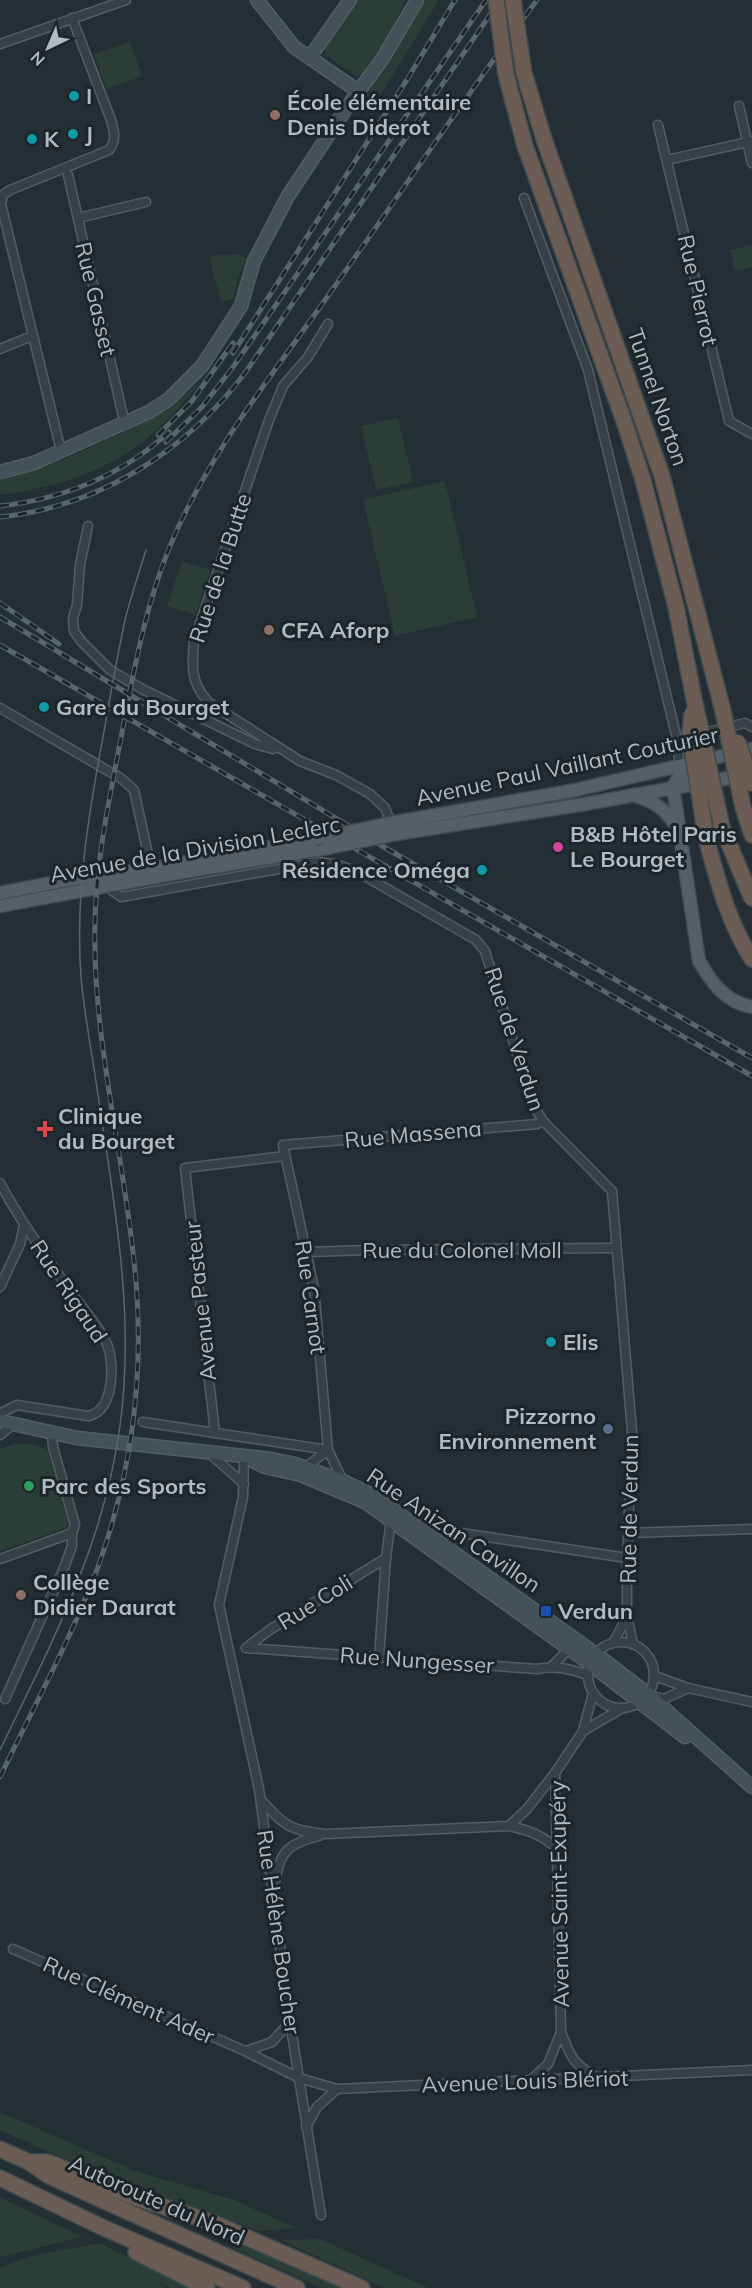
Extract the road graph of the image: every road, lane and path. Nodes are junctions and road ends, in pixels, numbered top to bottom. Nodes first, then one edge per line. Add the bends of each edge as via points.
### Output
1 (126, 0) edge
2 (258, 0) edge
3 (350, 0) edge
4 (417, 0) edge
5 (496, 0) edge
6 (513, 0) edge
7 (72, 18) junction
8 (0, 44) edge
9 (310, 57) junction
10 (358, 91) junction
11 (739, 106) dead end
12 (658, 125) dead end
13 (749, 141) edge
14 (667, 160) junction
15 (752, 163) edge
16 (68, 175) dead end
17 (524, 198) dead end
18 (146, 202) dead end
19 (78, 218) junction
20 (2, 219) edge
21 (328, 324) dead end
22 (32, 336) junction
23 (0, 349) edge
24 (126, 423) junction
25 (752, 434) edge
26 (61, 451) junction
27 (0, 471) edge
28 (88, 526) dead end
29 (694, 699) junction
30 (0, 708) edge
31 (723, 711) junction
32 (752, 727) edge
33 (677, 739) junction
34 (752, 749) edge
35 (285, 752) junction
36 (752, 774) edge
37 (678, 776) junction
38 (752, 784) edge
39 (632, 795) junction
40 (394, 829) junction
41 (680, 831) junction
42 (752, 836) edge
43 (151, 868) junction
44 (106, 886) junction
45 (0, 893) edge
46 (752, 899) edge
47 (0, 906) edge
48 (752, 959) edge
49 (752, 1007) edge
50 (543, 1121) junction
51 (283, 1145) joint
52 (285, 1156) junction
53 (0, 1184) edge
54 (24, 1225) junction
55 (616, 1248) junction
56 (307, 1252) junction
57 (0, 1287) edge
58 (1, 1415) edge
59 (143, 1422) dead end
60 (15, 1424) junction
61 (215, 1433) junction
62 (52, 1434) junction
63 (0, 1435) edge
64 (328, 1450) junction
65 (209, 1452) junction
66 (244, 1457) junction
67 (306, 1467) junction
68 (343, 1481) junction
69 (244, 1484) junction
70 (391, 1519) junction
71 (752, 1529) edge
72 (72, 1533) junction
73 (628, 1533) junction
74 (449, 1549) junction
75 (0, 1558) edge
76 (386, 1558) junction
77 (627, 1558) junction
78 (627, 1617) junction
79 (613, 1643) junction
80 (633, 1644) junction
81 (246, 1648) joint
82 (569, 1649) junction
83 (379, 1658) junction
84 (591, 1664) junction
85 (552, 1666) junction
86 (655, 1676) junction
87 (688, 1688) junction
88 (593, 1694) junction
89 (5, 1699) dead end
90 (644, 1699) junction
91 (752, 1702) edge
92 (621, 1709) junction
93 (583, 1731) junction
94 (555, 1773) junction
95 (752, 1787) edge
96 (261, 1799) junction
97 (509, 1826) junction
98 (325, 1834) junction
99 (557, 1849) junction
100 (274, 1894) junction
101 (13, 1949) dead end
102 (290, 2022) junction
103 (561, 2032) junction
104 (245, 2051) junction
105 (752, 2070) edge
106 (596, 2077) junction
107 (299, 2078) junction
108 (532, 2079) junction
109 (337, 2089) junction
110 (306, 2127) junction
111 (0, 2149) edge
112 (29, 2162) junction
113 (0, 2178) edge
114 (321, 2216) dead end
115 (106, 2229) junction
116 (207, 2288) edge
117 (243, 2288) edge
118 (297, 2288) edge
119 (362, 2288) edge

1 - 7 street
2 - 9 main road via 294,47
3 - 9 main road
4 - 10 main road via 383,58
5 - 29 highway, Tunnel Norton, bridge via 506,75 525,146 643,480 676,607
6 - 31 highway, Tunnel Norton, bridge via 524,73 662,476
7 - 8 street
7 - 20 street via 115,140 109,150 3,195
9 - 10 main road
10 - 24 main road via 288,196 254,261 241,306 202,366 169,399
11 - 13 street
12 - 14 street, Rue Pierrot
13 - 14 street
13 - 15 street
14 - 25 street, Rue Pierrot via 729,421
16 - 19 street, Rue Gasset
17 - 33 street via 588,370
18 - 19 street
19 - 24 street, Rue Gasset
20 - 22 street
21 - 35 street, Rue de la Butte via 308,357 283,386 194,641 192,670 198,690 208,702
22 - 23 street
22 - 26 street
24 - 26 main road
26 - 27 main road
28 - 35 street via 73,618 74,631 81,640 110,670 142,689 255,744
29 - 46 highway, Tunnel Norton, bridge via 722,827
29 - 48 highway, bridge via 690,733 706,838 725,906
30 - 43 street via 122,779 134,790
31 - 38 highway, bridge via 734,729
31 - 42 highway, bridge
32 - 33 street via 745,723
33 - 37 street
34 - 37 main road, Avenue Paul Vaillant Couturier via 722,756
35 - 40 street, Rue de la Butte via 370,794 385,808
36 - 37 main road, Avenue Paul Vaillant Couturier
37 - 39 main road, Avenue Paul Vaillant Couturier
37 - 40 main road, Avenue Paul Vaillant Couturier via 571,790
37 - 41 main road
39 - 40 main road, Avenue Paul Vaillant Couturier
39 - 41 main road via 660,806
40 - 43 main road, Avenue de la Division Leclerc, bridge
40 - 44 main road, Avenue de la Division Leclerc, bridge via 327,848
41 - 49 main road via 699,961 713,984 738,1005
43 - 45 main road, Avenue de la Division Leclerc
44 - 47 main road, Avenue de la Division Leclerc
44 - 50 street, Rue de Verdun via 121,897 318,862 356,871 476,940 485,951 533,1105
50 - 51 street, Rue Massena
50 - 55 street, Rue de Verdun via 612,1191
51 - 52 street, Rue Carnot
52 - 56 street, Rue Carnot
52 - 61 street, Avenue Pasteur via 185,1168
53 - 54 street, Rue Rigaud
54 - 57 street via 20,1244
54 - 58 street, Rue Rigaud via 107,1344 112,1369 106,1401 95,1415 17,1405
55 - 56 street, Rue du Colonel Moll
55 - 73 street, Rue de Verdun via 632,1432
56 - 64 street, Rue Carnot via 314,1288
58 - 60 main road, Rue Anizan Cavillon
59 - 61 street
60 - 62 main road, Rue Anizan Cavillon
60 - 63 street
61 - 64 street
62 - 65 main road, Rue Anizan Cavillon
62 - 72 street via 75,1525
64 - 67 street
64 - 68 street
65 - 66 main road, Rue Anizan Cavillon
65 - 69 street
66 - 67 main road, Rue Anizan Cavillon
66 - 69 street, Rue Hélène Boucher
66 - 70 main road, Rue Anizan Cavillon via 340,1490
67 - 68 main road, Rue Anizan Cavillon
68 - 74 main road, Rue Anizan Cavillon
69 - 96 street, Rue Hélène Boucher via 219,1605
70 - 76 street
70 - 82 main road, Rue Anizan Cavillon
71 - 73 street
72 - 75 street
72 - 89 street via 64,1568
73 - 77 street, Rue de Verdun
74 - 77 street via 461,1533
74 - 84 main road, Rue Anizan Cavillon
76 - 81 street, Rue Coli
76 - 83 street
77 - 78 street, Rue de Verdun
78 - 79 street, Rue de Verdun
78 - 80 street, Rue de Verdun
79 - 80 street
79 - 84 street
80 - 86 street via 649,1656
81 - 83 street, Rue Nungesser
82 - 84 main road, Rue Anizan Cavillon
82 - 85 street
83 - 85 street, Rue Nungesser via 537,1669
84 - 85 street, Rue Nungesser via 572,1669
84 - 88 street
84 - 90 main road
86 - 87 street
86 - 90 street
87 - 90 street via 664,1699
87 - 91 street
88 - 92 street via 610,1707
88 - 93 street, Avenue Saint-Exupéry
90 - 92 street
90 - 95 main road via 708,1746
92 - 93 street
93 - 94 street, Avenue Saint-Exupéry
94 - 97 street
94 - 99 street, Avenue Saint-Exupéry
96 - 98 street via 288,1827
96 - 100 street, Rue Hélène Boucher
97 - 98 street
97 - 99 street via 534,1832
98 - 100 street via 297,1841 284,1854 277,1866
99 - 103 street, Avenue Saint-Exupéry
100 - 102 street, Rue Hélène Boucher
101 - 104 street, Rue Clément Ader
102 - 104 street via 272,2042
102 - 107 street, Rue Hélène Boucher
103 - 106 street, Avenue Saint-Exupéry via 572,2059
103 - 108 street, Avenue Saint-Exupéry via 548,2064
104 - 107 street, Rue Clément Ader
105 - 106 street, Avenue Louis Blériot
106 - 108 street, Avenue Louis Blériot
107 - 109 street, Avenue Louis Blériot
107 - 110 street, Rue Hélène Boucher
108 - 109 street, Avenue Louis Blériot
109 - 110 street via 317,2107
110 - 114 street, Rue Hélène Boucher
111 - 112 highway, Autoroute du Nord
112 - 118 highway, Autoroute du Nord via 49,2176
112 - 119 highway via 48,2162 122,2193 214,2223
113 - 115 highway, Autoroute du Nord
115 - 116 highway via 116,2242
115 - 117 highway, Autoroute du Nord

